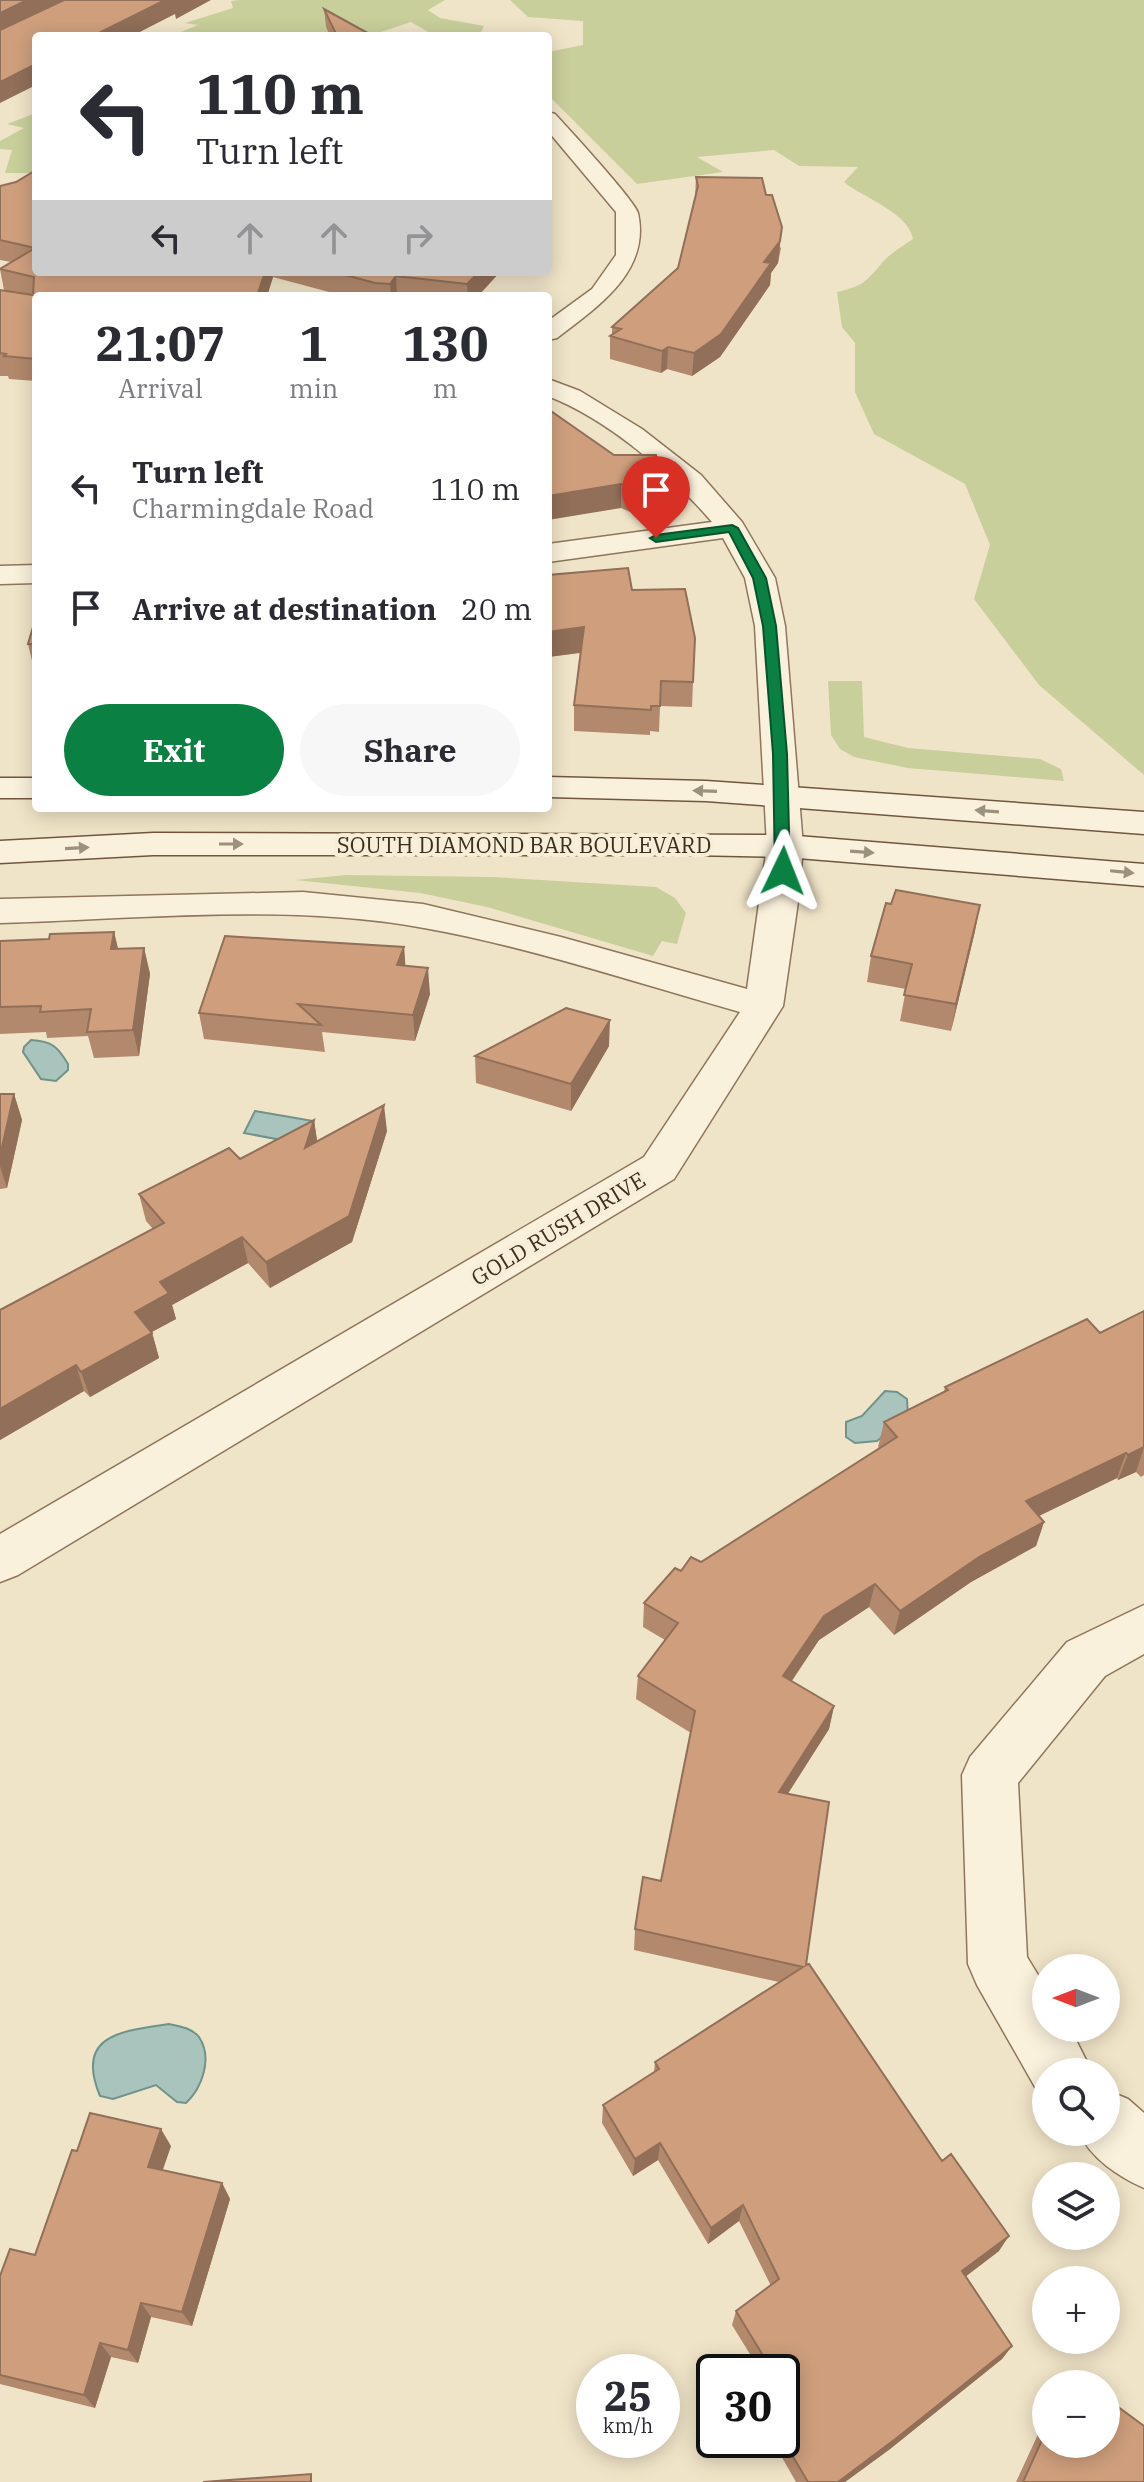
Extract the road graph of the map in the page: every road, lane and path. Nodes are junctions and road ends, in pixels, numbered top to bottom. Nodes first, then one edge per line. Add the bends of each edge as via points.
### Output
1 (552, 123) edge
2 (586, 161) junction
3 (561, 163) dead end
4 (552, 330) edge
5 (552, 389) edge
6 (732, 528) junction
7 (552, 552) edge
8 (32, 574) edge
9 (0, 575) edge
10 (552, 787) edge
11 (0, 788) edge
12 (32, 788) edge
13 (783, 796) junction
14 (1144, 823) edge
15 (785, 846) junction
16 (0, 852) edge
17 (1144, 875) edge
18 (0, 911) edge
19 (764, 1006) junction
20 (0, 1560) edge
21 (1144, 1628) edge
22 (1053, 2058) edge
23 (1120, 2134) edge
24 (1144, 2156) edge

1 - 2 street
2 - 3 street
2 - 4 street via 627,211 627,255 600,294
5 - 6 street, GOLD RUSH DRIVE via 633,435 691,481
6 - 7 street
6 - 13 street, GOLD RUSH DRIVE via 760,578 770,626
8 - 9 street
13 -> 10 street
11 - 12 street
14 -> 13 street
13 - 15 street, GOLD RUSH DRIVE
16 -> 15 street, SOUTH DIAMOND BAR BOULEVARD via 201,844
15 -> 17 street, SOUTH DIAMOND BAR BOULEVARD
15 - 19 street, GOLD RUSH DRIVE
18 - 19 street via 303,903 423,916
19 - 20 street, GOLD RUSH DRIVE via 659,1168
21 - 22 street via 1086,1659 990,1775 998,1964
23 - 24 street

